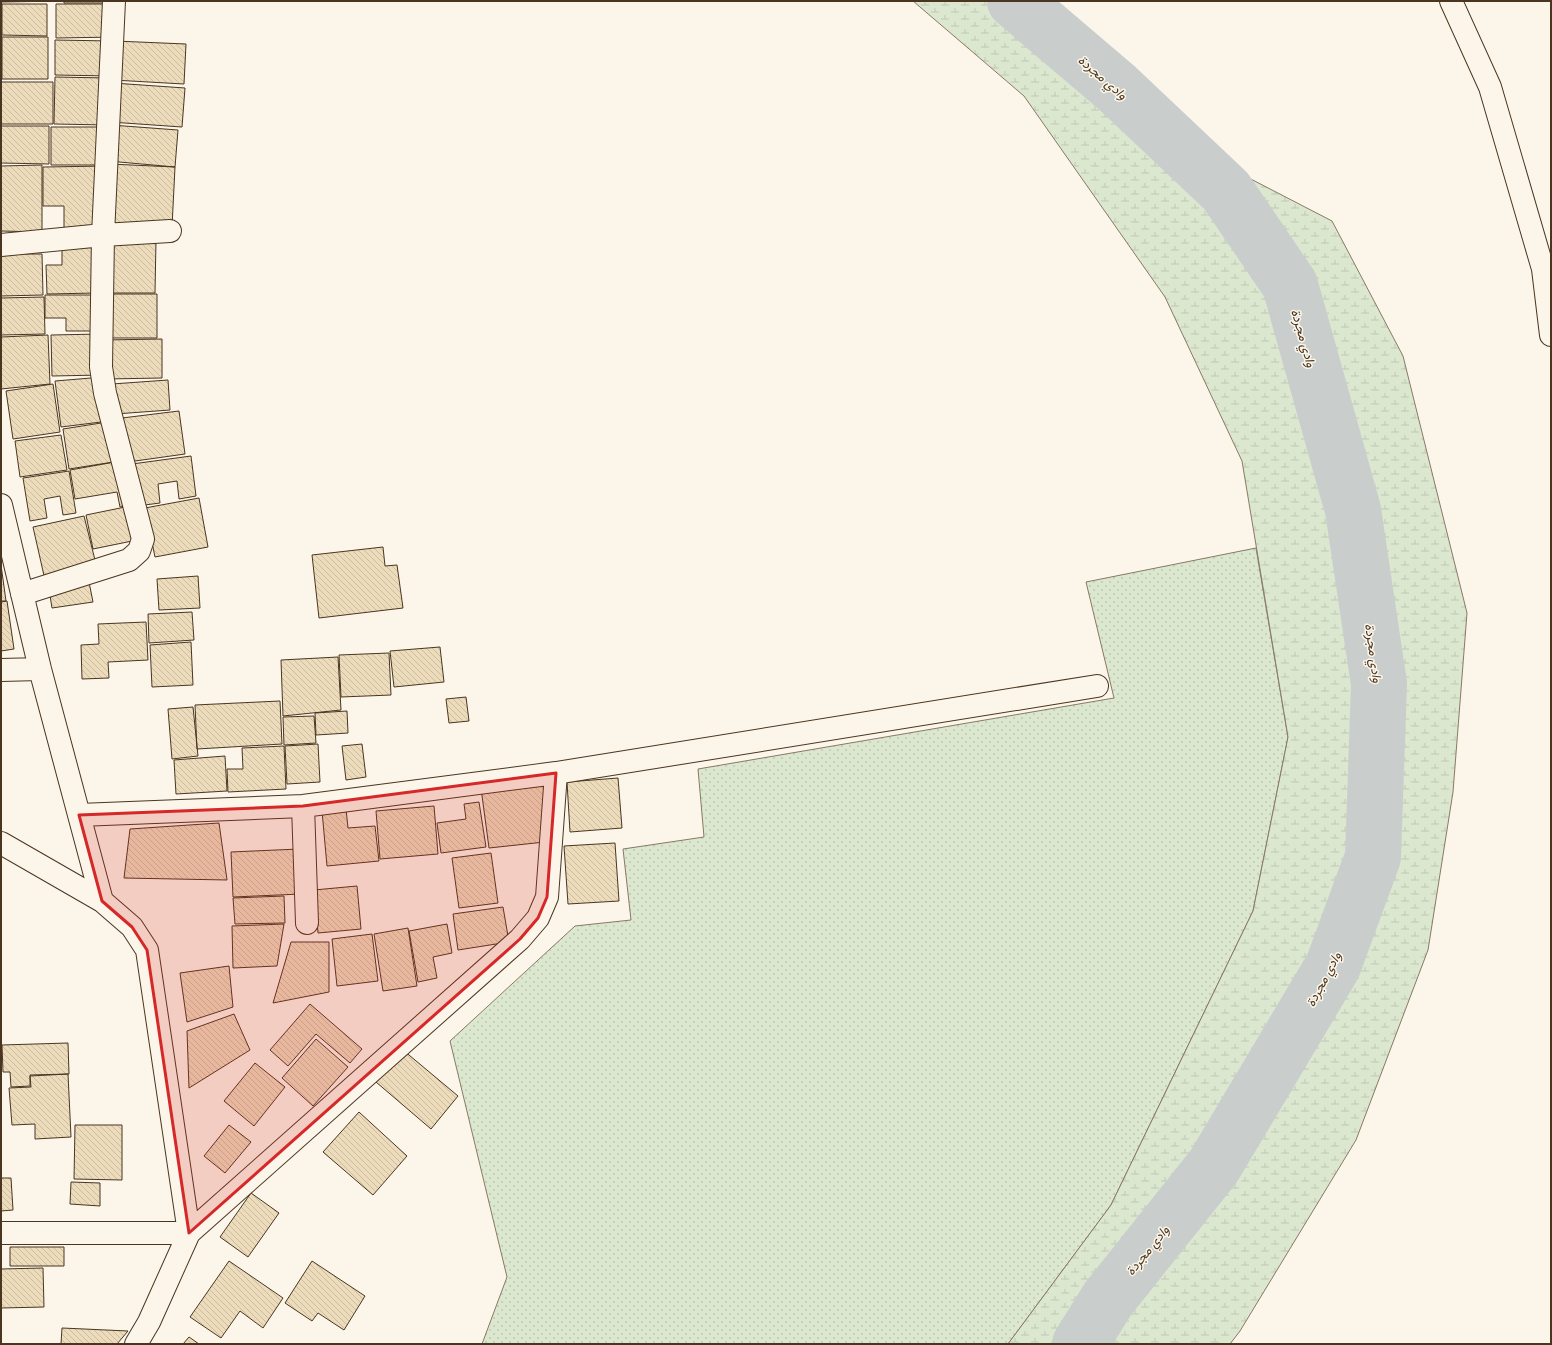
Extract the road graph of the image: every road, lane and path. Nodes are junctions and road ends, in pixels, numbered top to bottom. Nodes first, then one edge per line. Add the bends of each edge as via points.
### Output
1 (114, 1) edge
2 (1451, 1) edge
3 (170, 231) dead end
4 (103, 235) junction
5 (1, 245) edge
6 (1547, 270) edge
7 (1551, 334) edge
8 (1, 505) edge
9 (22, 594) junction
10 (40, 669) junction
11 (1, 670) edge
12 (1097, 686) dead end
13 (556, 773) junction
14 (303, 806) junction
15 (79, 815) junction
16 (1, 842) edge
17 (102, 901) junction
18 (306, 923) dead end
19 (189, 1233) junction
20 (1, 1234) edge
21 (136, 1344) edge

1 - 4 street
2 - 6 street via 1490,87
3 - 4 street
4 - 5 street
4 - 9 street via 102,367 105,393 142,539 140,551 129,560
6 - 7 street
8 - 9 street
9 - 10 street
10 - 11 street
10 - 15 street
12 - 13 street
13 - 14 street
13 - 19 street via 547,897 538,918 520,938
14 - 15 street
14 - 18 street
15 - 17 street
16 - 17 street
17 - 19 street via 132,927 147,950
19 - 20 street
19 - 21 street via 149,1322

